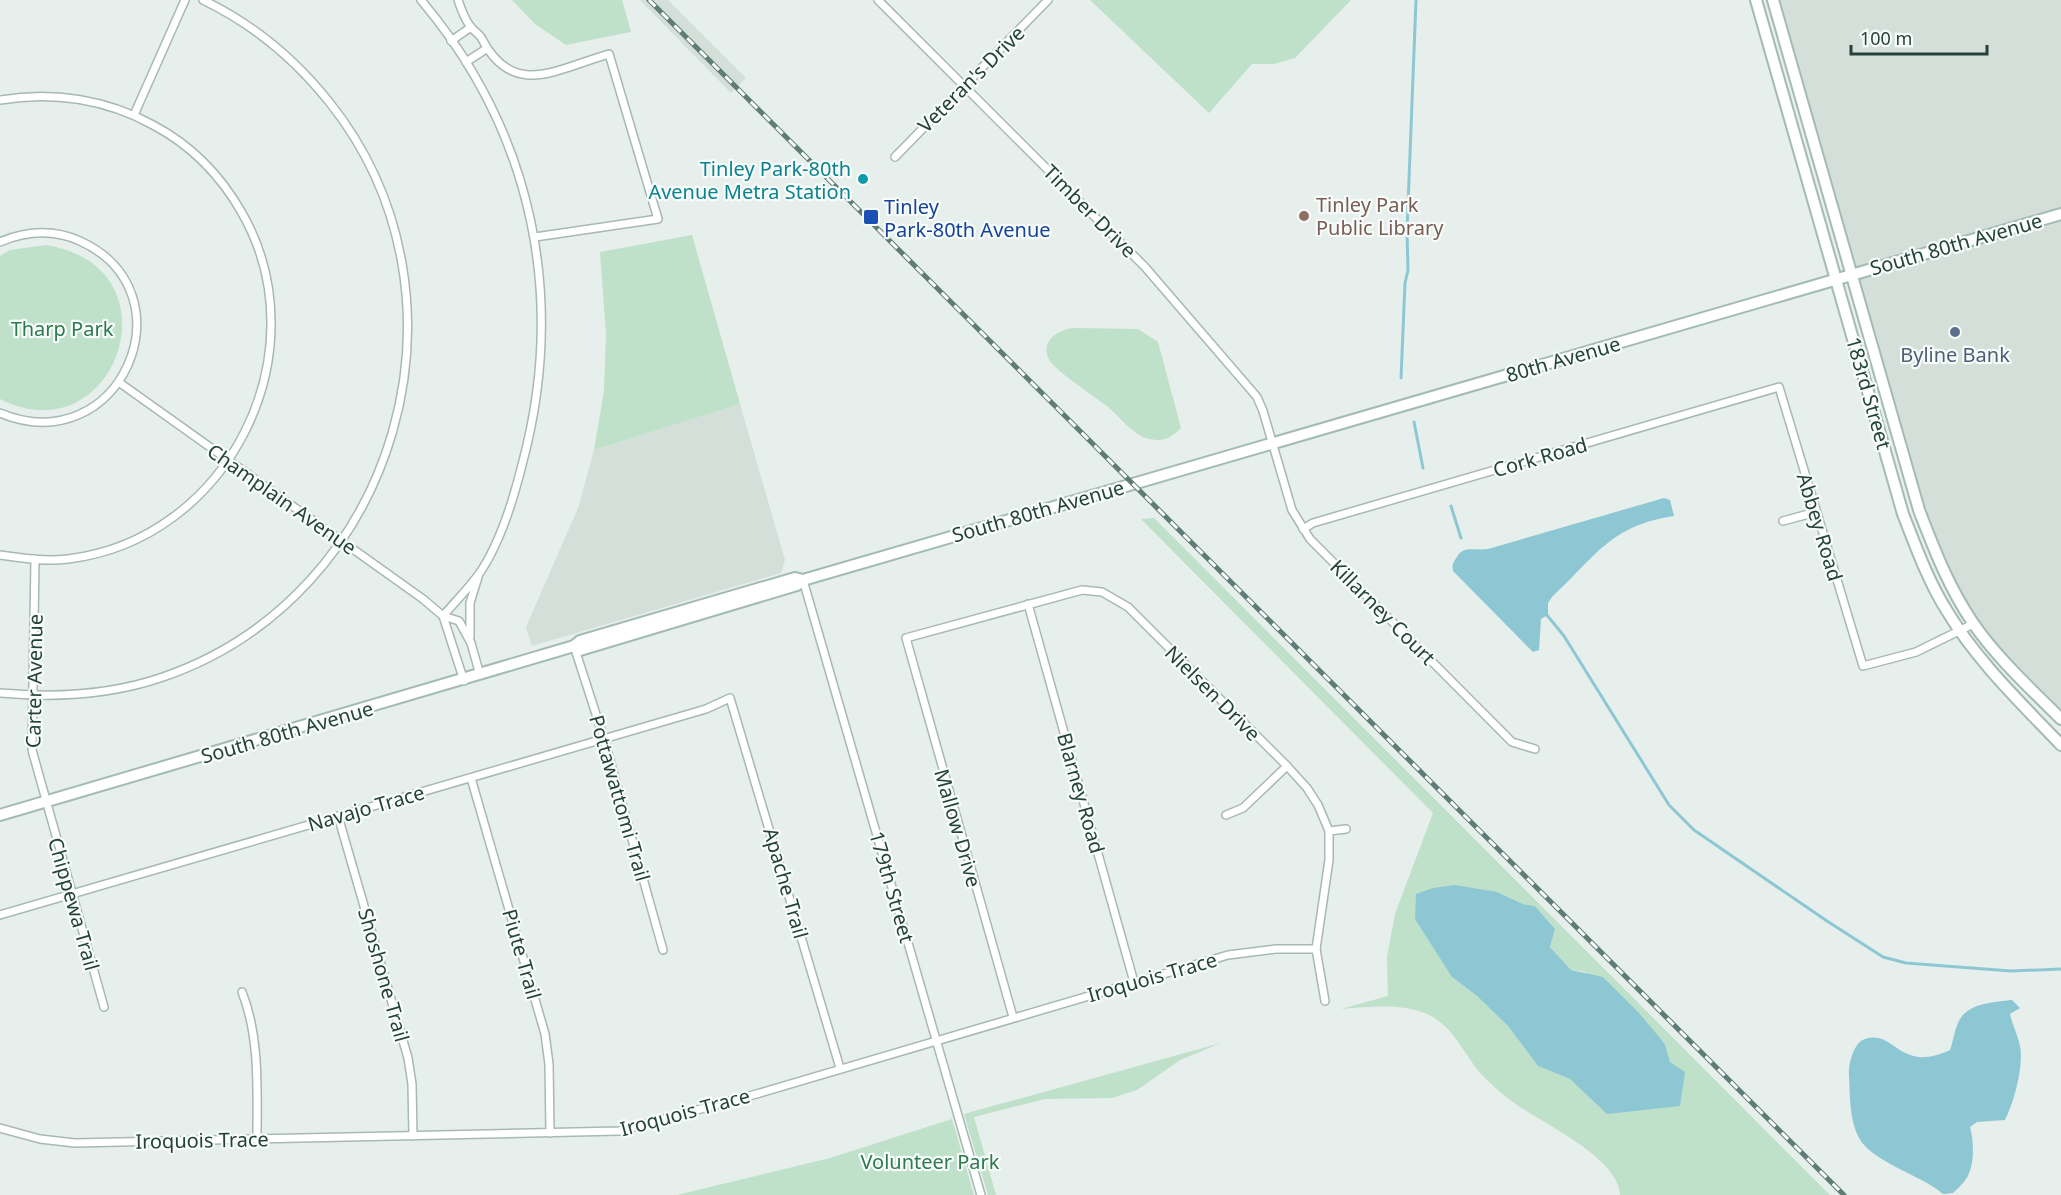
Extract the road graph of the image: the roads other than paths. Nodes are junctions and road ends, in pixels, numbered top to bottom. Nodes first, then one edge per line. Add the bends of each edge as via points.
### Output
1 (185, 0) edge
2 (203, 0) edge
3 (421, 0) edge
4 (458, 0) edge
5 (878, 0) edge
6 (1048, 0) edge
7 (1756, 0) edge
8 (1773, 0) edge
9 (471, 27) junction
10 (451, 41) junction
11 (486, 49) junction
12 (466, 62) junction
13 (965, 85) junction
14 (0, 100) edge
15 (134, 116) junction
16 (894, 157) dead end
17 (2061, 214) edge
18 (535, 237) junction
19 (0, 242) edge
20 (1852, 274) junction
21 (1836, 278) junction
22 (120, 383) junction
23 (1779, 387) joint
24 (0, 413) edge
25 (1273, 443) junction
26 (230, 461) junction
27 (1816, 512) junction
28 (1783, 521) dead end
29 (1303, 529) junction
30 (342, 541) junction
31 (0, 555) edge
32 (35, 559) junction
33 (479, 573) junction
34 (803, 580) junction
35 (1028, 604) junction
36 (444, 616) junction
37 (1973, 624) junction
38 (1959, 630) junction
39 (906, 638) joint
40 (471, 643) junction
41 (574, 646) junction
42 (480, 675) junction
43 (464, 681) junction
44 (0, 693) edge
45 (34, 696) junction
46 (730, 698) joint
47 (2061, 719) edge
48 (603, 739) junction
49 (2061, 745) edge
50 (1535, 749) dead end
51 (1287, 766) junction
52 (471, 778) junction
53 (45, 802) junction
54 (0, 815) edge
55 (1226, 815) dead end
56 (338, 816) junction
57 (1346, 829) dead end
58 (1329, 831) junction
59 (71, 895) junction
60 (0, 915) edge
61 (1316, 949) junction
62 (663, 950) dead end
63 (1134, 982) junction
64 (242, 992) dead end
65 (1325, 1001) dead end
66 (104, 1007) dead end
67 (1013, 1017) junction
68 (937, 1040) junction
69 (840, 1068) junction
70 (0, 1128) edge
71 (550, 1133) junction
72 (413, 1136) junction
73 (258, 1139) junction
74 (981, 1195) edge

1 - 15 street
2 - 30 street via 265,38 318,88 370,163 398,240 408,302 405,379 381,468
3 - 10 street
4 - 9 street
5 - 13 street, Timber Drive
6 - 13 street, Veteran's Drive
7 - 21 street, 183rd Street
8 - 20 street, 183rd Street
9 - 10 street
9 - 11 street
10 - 12 street
11 - 12 street
11 - 18 street via 506,69 526,76 609,54 655,204 658,219
12 - 18 street via 508,144
13 - 16 street, Veteran's Drive
13 - 25 street, Timber Drive via 1145,267 1257,398
14 - 15 street via 35,95 66,97
15 - 26 street via 179,141 216,176 246,220 263,262 271,305 269,365 253,419
17 - 20 street, South 80th Avenue
18 - 33 street via 542,333 535,407 508,510
19 - 22 street via 16,235 42,232 68,236 94,247 117,269 135,308 137,338
20 - 21 street, 80th Avenue
20 - 37 street, 183rd Street via 1919,510 1941,567
21 - 25 street, 80th Avenue
21 - 38 street, 183rd Street via 1903,514 1930,582
22 - 24 street via 97,406 68,420 44,424
22 - 26 street, Champlain Avenue
23 - 27 street, Abbey Road
23 - 29 street, Cork Road
25 - 29 street, Killarney Court via 1292,510
25 - 34 street, South 80th Avenue
26 - 30 street, Champlain Avenue
26 - 32 street via 188,508 139,538 91,555
27 - 28 street
27 - 38 street, Abbey Road via 1863,666 1916,652
29 - 50 street, Killarney Court via 1512,742
30 - 36 street, Champlain Avenue
30 - 45 street via 274,613 204,659 134,685 94,693
31 - 32 street
32 - 45 street, Carter Avenue
33 - 36 street
33 - 40 street via 470,603
34 - 41 street, South 80th Avenue via 795,578 580,641
34 - 68 street, 179th Street
35 - 39 street, Nielsen Drive
35 - 51 street, Nielsen Drive via 1088,589 1120,600
35 - 63 street, Blarney Road
36 - 40 street, Champlain Avenue via 459,621
36 - 43 street
37 - 38 street
37 - 47 street, 183rd Street
38 - 49 street, 183rd Street
39 - 67 street, Mallow Drive
40 - 42 street, Champlain Avenue
41 - 42 street, South 80th Avenue
41 - 48 street, Pottawattomi Trail
42 - 43 street, South 80th Avenue
43 - 53 street, South 80th Avenue
44 - 45 street
45 - 53 street, Carter Avenue via 32,750
46 - 48 street, Navajo Trace via 706,709
46 - 69 street, Apache Trail
48 - 52 street, Navajo Trace
48 - 62 street, Pottawattomi Trail
51 - 55 street via 1243,808
51 - 58 street, Nielsen Drive via 1313,796
52 - 56 street, Navajo Trace
52 - 71 street, Piute Trail via 544,1034 549,1064
53 - 54 street, South 80th Avenue
53 - 59 street, Chippewa Trail
56 - 59 street, Navajo Trace
56 - 72 street, Shoshone Trail via 408,1058
57 - 58 street
58 - 61 street, Nielsen Drive via 1329,860
59 - 60 street, Navajo Trace
59 - 66 street, Chippewa Trail
61 - 63 street, Iroquois Trace via 1228,955
61 - 65 street, Nielsen Drive
63 - 67 street, Iroquois Trace
64 - 73 street via 254,1036
67 - 68 street, Iroquois Trace
68 - 69 street, Iroquois Trace
68 - 74 street, 179th Street
69 - 71 street, Iroquois Trace via 629,1129
70 - 73 street, Iroquois Trace via 75,1143
71 - 72 street, Iroquois Trace
72 - 73 street, Iroquois Trace

